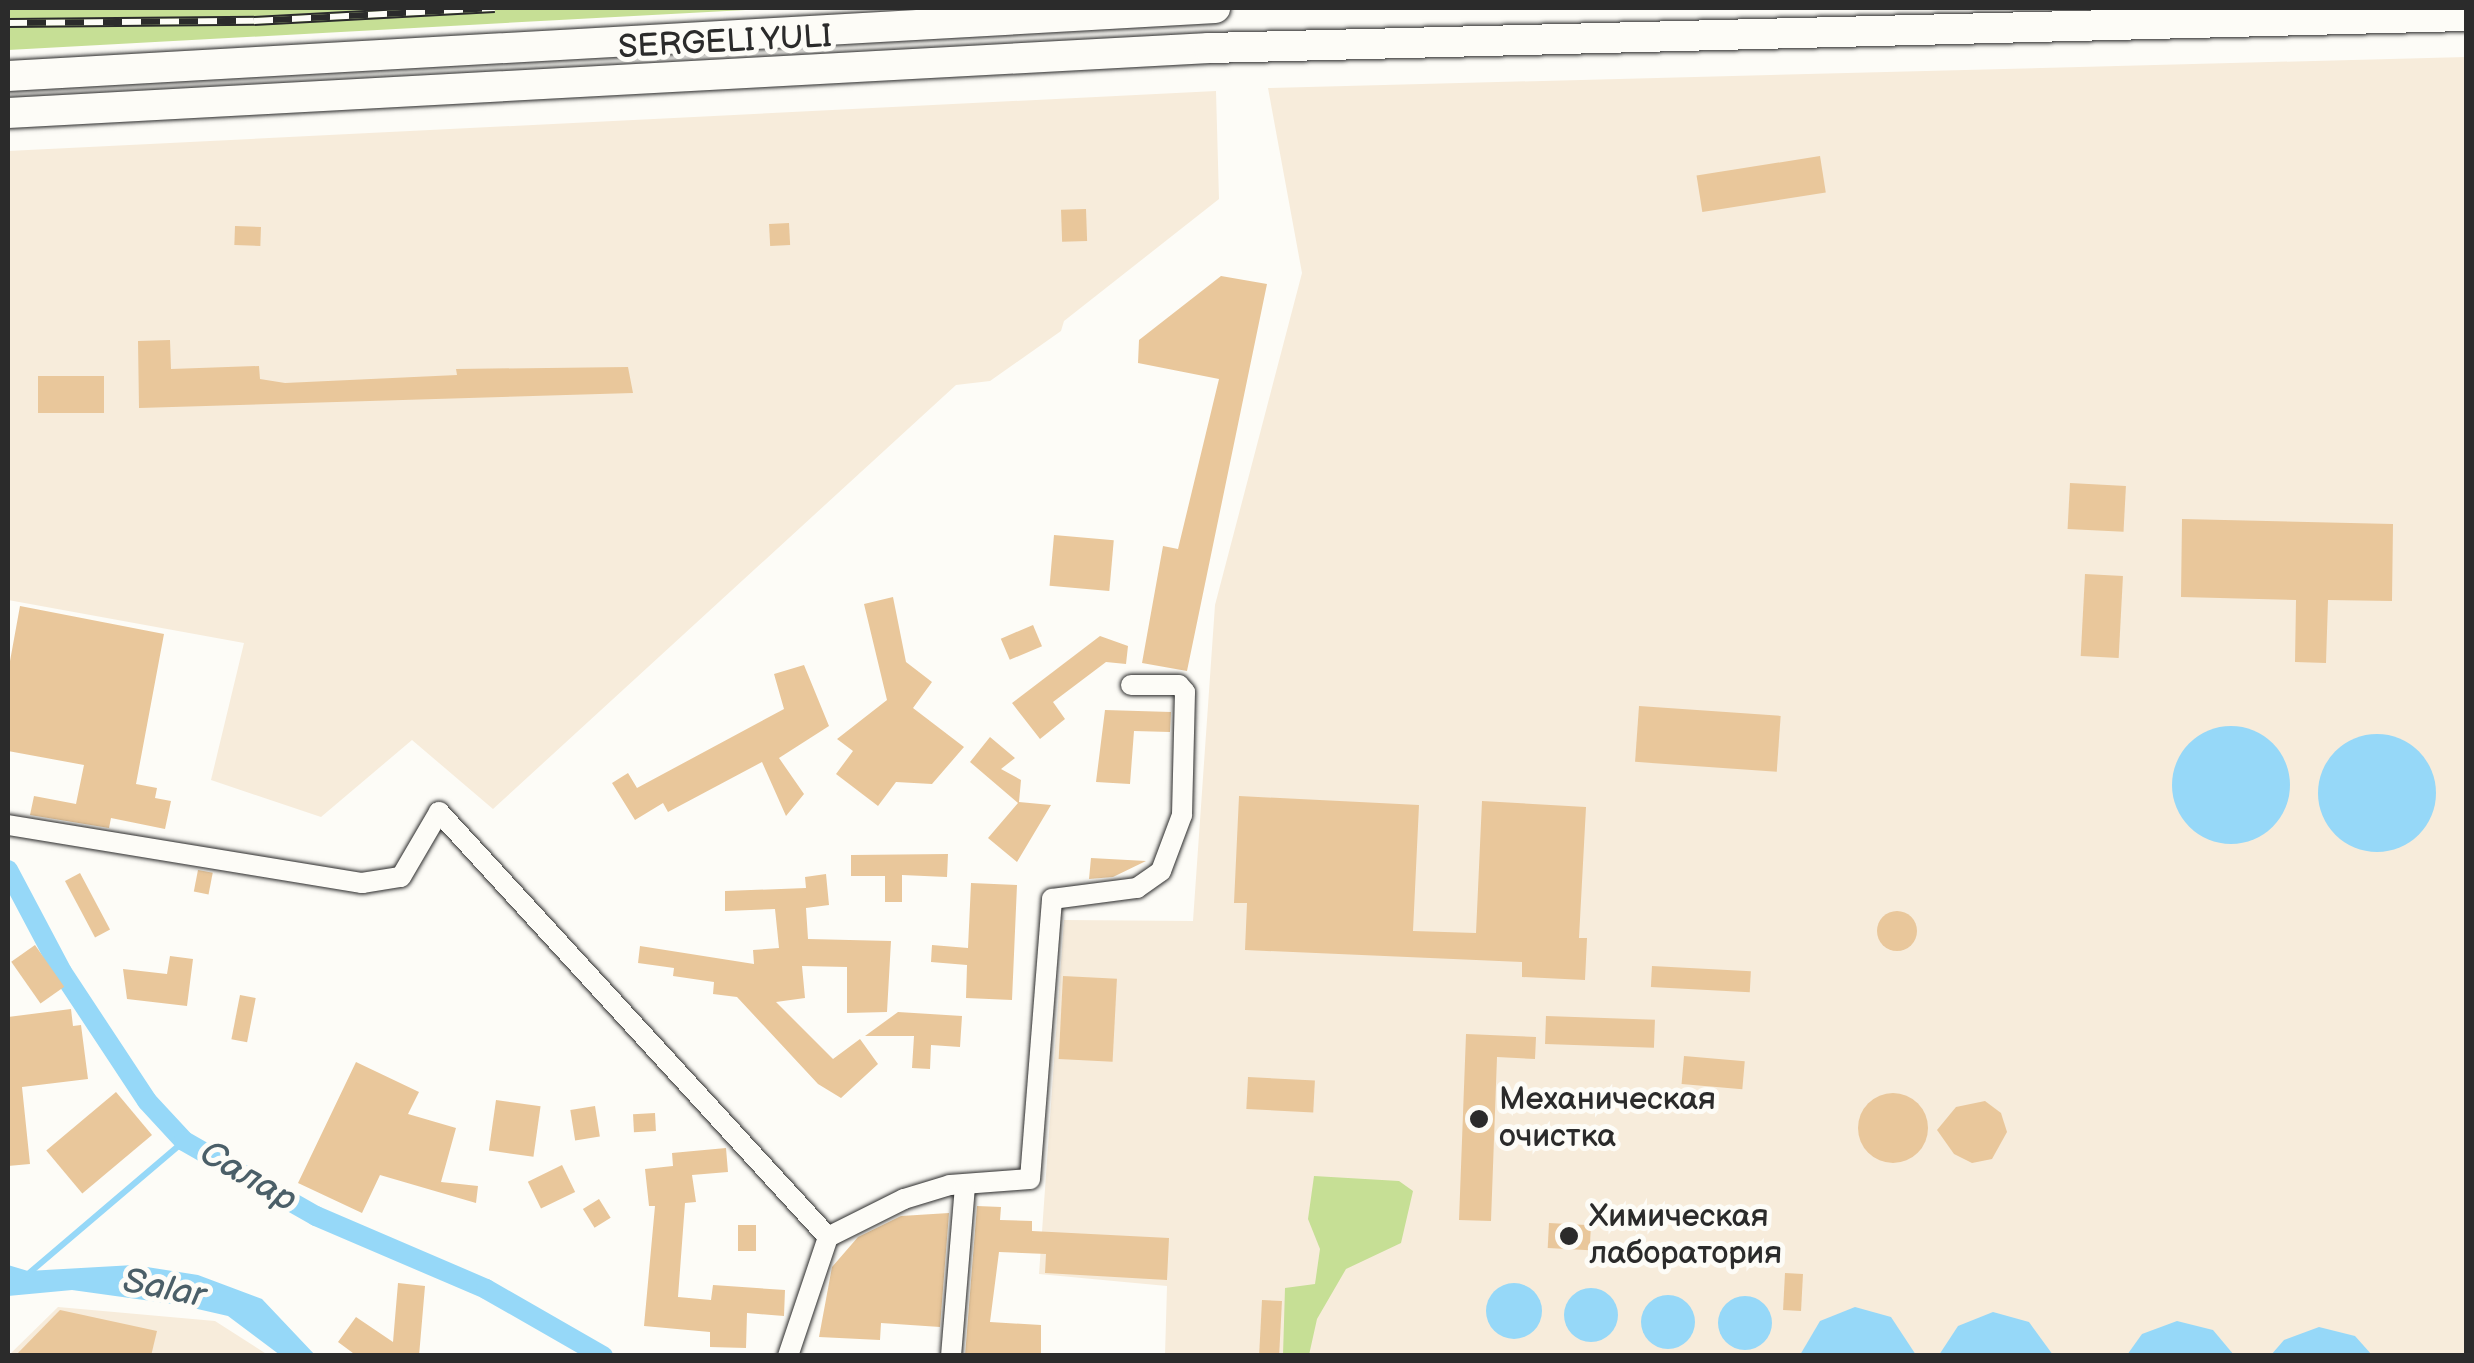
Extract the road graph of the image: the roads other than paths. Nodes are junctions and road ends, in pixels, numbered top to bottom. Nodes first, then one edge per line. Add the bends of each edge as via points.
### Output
1 (1214, 8) edge
2 (2466, 16) edge
3 (8, 76) edge
4 (8, 113) edge
5 (1131, 686) dead end
6 (8, 826) edge
7 (965, 1185) junction
8 (828, 1237) junction
9 (788, 1356) edge
10 (951, 1356) edge

1 - 3 main road, SERGELI YULI
2 - 4 main road, SERGELI YULI via 1210,48
5 - 7 street via 1179,685 1189,705 1176,843 1161,871 1137,888 1053,896 1030,1178
6 - 8 street via 362,883 401,877 440,812
7 - 8 street via 904,1199
7 - 10 street
8 - 9 street

